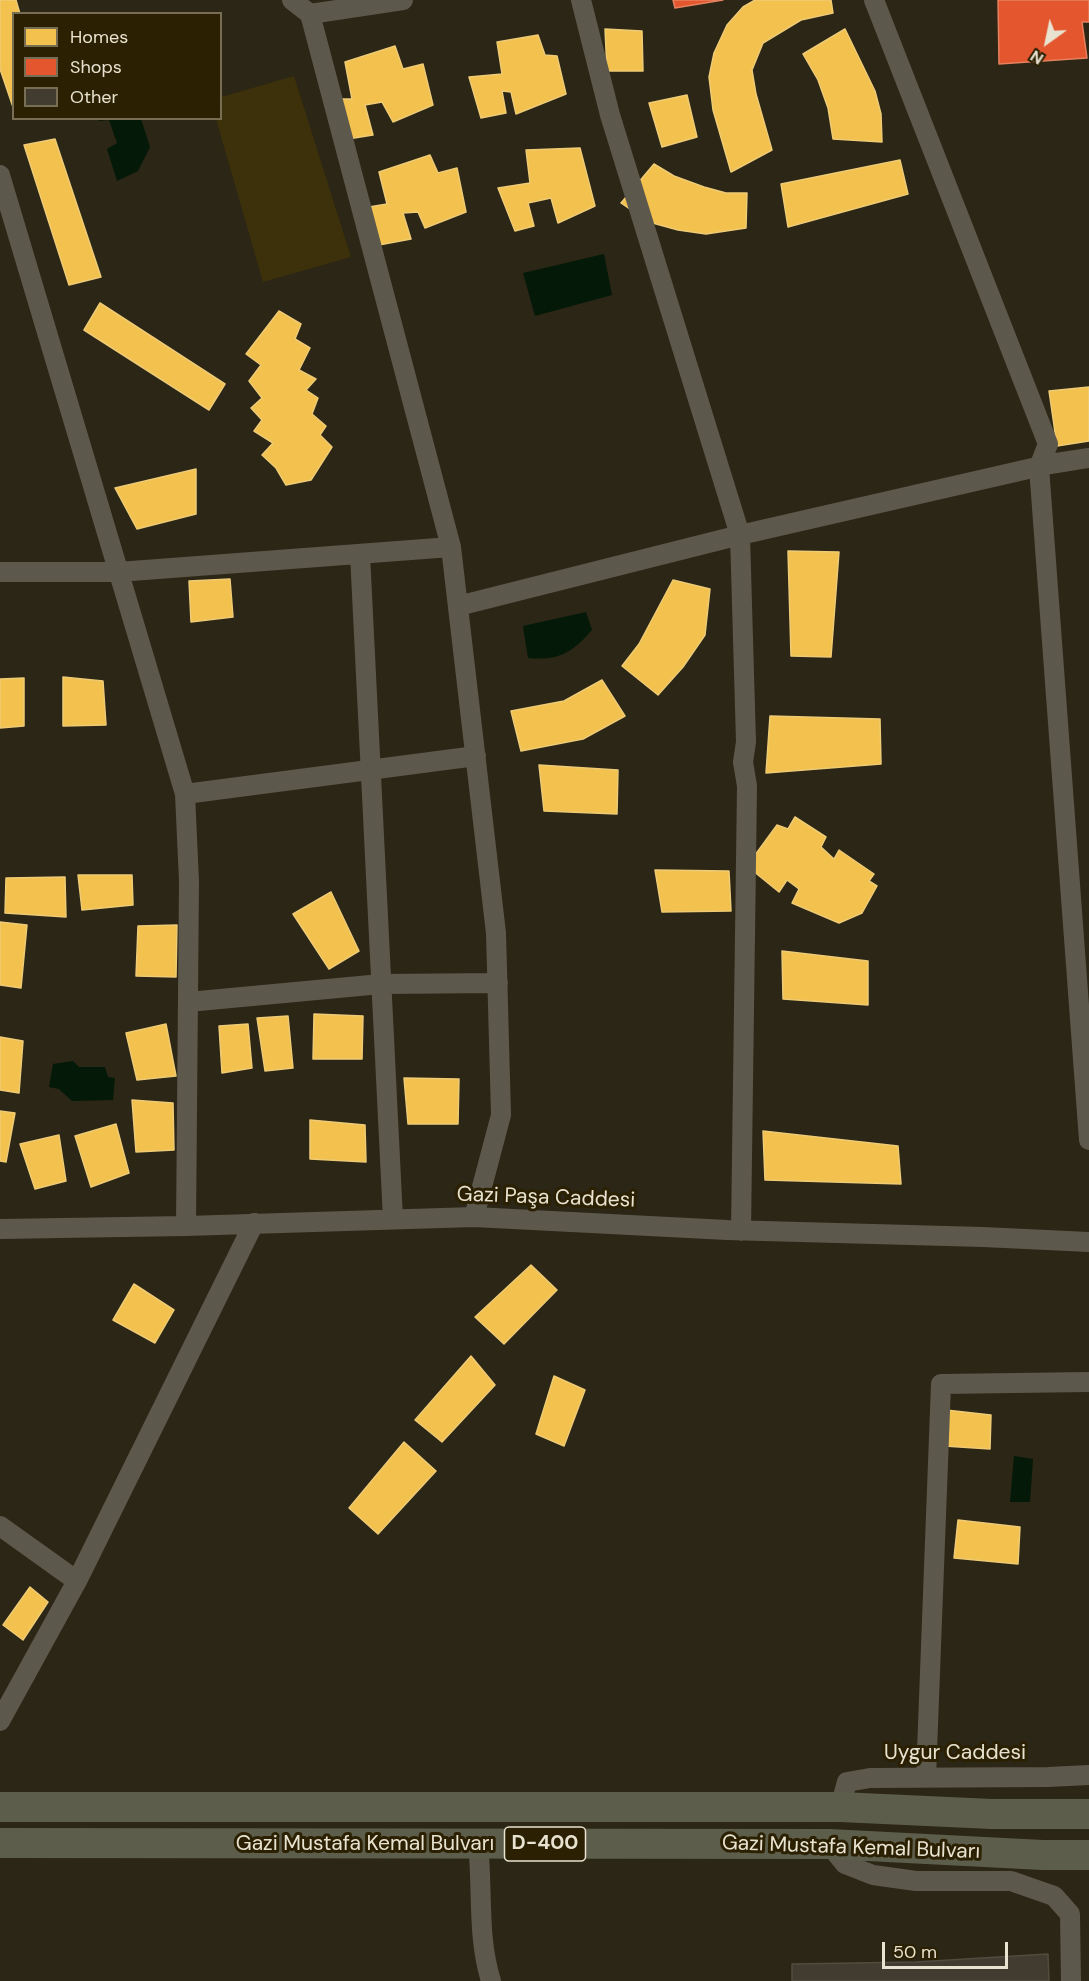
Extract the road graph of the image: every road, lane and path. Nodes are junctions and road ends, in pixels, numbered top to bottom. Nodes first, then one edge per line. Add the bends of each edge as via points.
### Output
1 (292, 0) edge
2 (404, 0) edge
3 (580, 0) edge
4 (874, 0) edge
5 (310, 14) junction
6 (0, 175) edge
7 (1089, 458) edge
8 (1040, 466) junction
9 (740, 535) junction
10 (451, 547) junction
11 (360, 554) junction
12 (0, 572) edge
13 (117, 572) junction
14 (458, 606) junction
15 (476, 756) junction
16 (371, 770) junction
17 (185, 794) junction
18 (498, 983) junction
19 (381, 984) junction
20 (188, 1002) junction
21 (1089, 1140) edge
22 (474, 1217) junction
23 (393, 1219) junction
24 (254, 1222) junction
25 (186, 1226) junction
26 (0, 1229) edge
27 (741, 1231) junction
28 (1089, 1242) edge
29 (1089, 1382) edge
30 (0, 1526) edge
31 (77, 1581) junction
32 (0, 1721) edge
33 (1089, 1775) edge
34 (926, 1777) junction
35 (1089, 1801) edge
36 (840, 1807) junction
37 (0, 1808) edge
38 (992, 1814) junction
39 (1089, 1814) edge
40 (0, 1844) edge
41 (478, 1844) junction
42 (829, 1844) junction
43 (1089, 1856) edge
44 (491, 1981) edge
45 (1071, 1981) edge

1 - 5 street
2 - 5 street
3 - 9 street via 610,115
4 - 8 street via 1048,444
5 - 10 street
6 - 13 street
7 - 8 street
8 - 9 street
8 - 21 street
9 - 14 street
9 - 27 street via 746,742 743,762 747,786
10 - 11 street
10 - 14 street
11 - 13 street
11 - 16 street
12 - 13 street
13 - 17 street
14 - 15 street
15 - 16 street
15 - 18 street
16 - 17 street
16 - 19 street
17 - 20 street
18 - 19 street
18 - 22 street via 501,1115
19 - 20 street
19 - 23 street
20 - 25 street
22 - 23 street, Gazi Paşa Caddesi
22 - 27 street, Gazi Paşa Caddesi
23 - 24 street, Gazi Paşa Caddesi
24 - 25 street, Gazi Paşa Caddesi
24 - 31 street
25 - 26 street, Gazi Paşa Caddesi
27 - 28 street, Gazi Paşa Caddesi
29 - 34 street via 941,1384
30 - 31 street
31 - 32 street
33 - 34 street, Uygur Caddesi
34 - 36 street, Uygur Caddesi via 847,1782
35 - 38 highway
36 - 37 highway, Gazi Mustafa Kemal Bulvarı / D-400
36 - 38 highway, Gazi Mustafa Kemal Bulvarı / D-400
38 - 39 highway, Gazi Mustafa Kemal Bulvarı / D-400
40 - 41 highway, Gazi Mustafa Kemal Bulvarı / D-400
41 - 42 highway, Gazi Mustafa Kemal Bulvarı / D-400
41 - 44 street via 480,1924
42 - 43 highway, Gazi Mustafa Kemal Bulvarı / D-400
42 - 45 street via 844,1864 873,1875 916,1881 1011,1881 1054,1896 1070,1914

